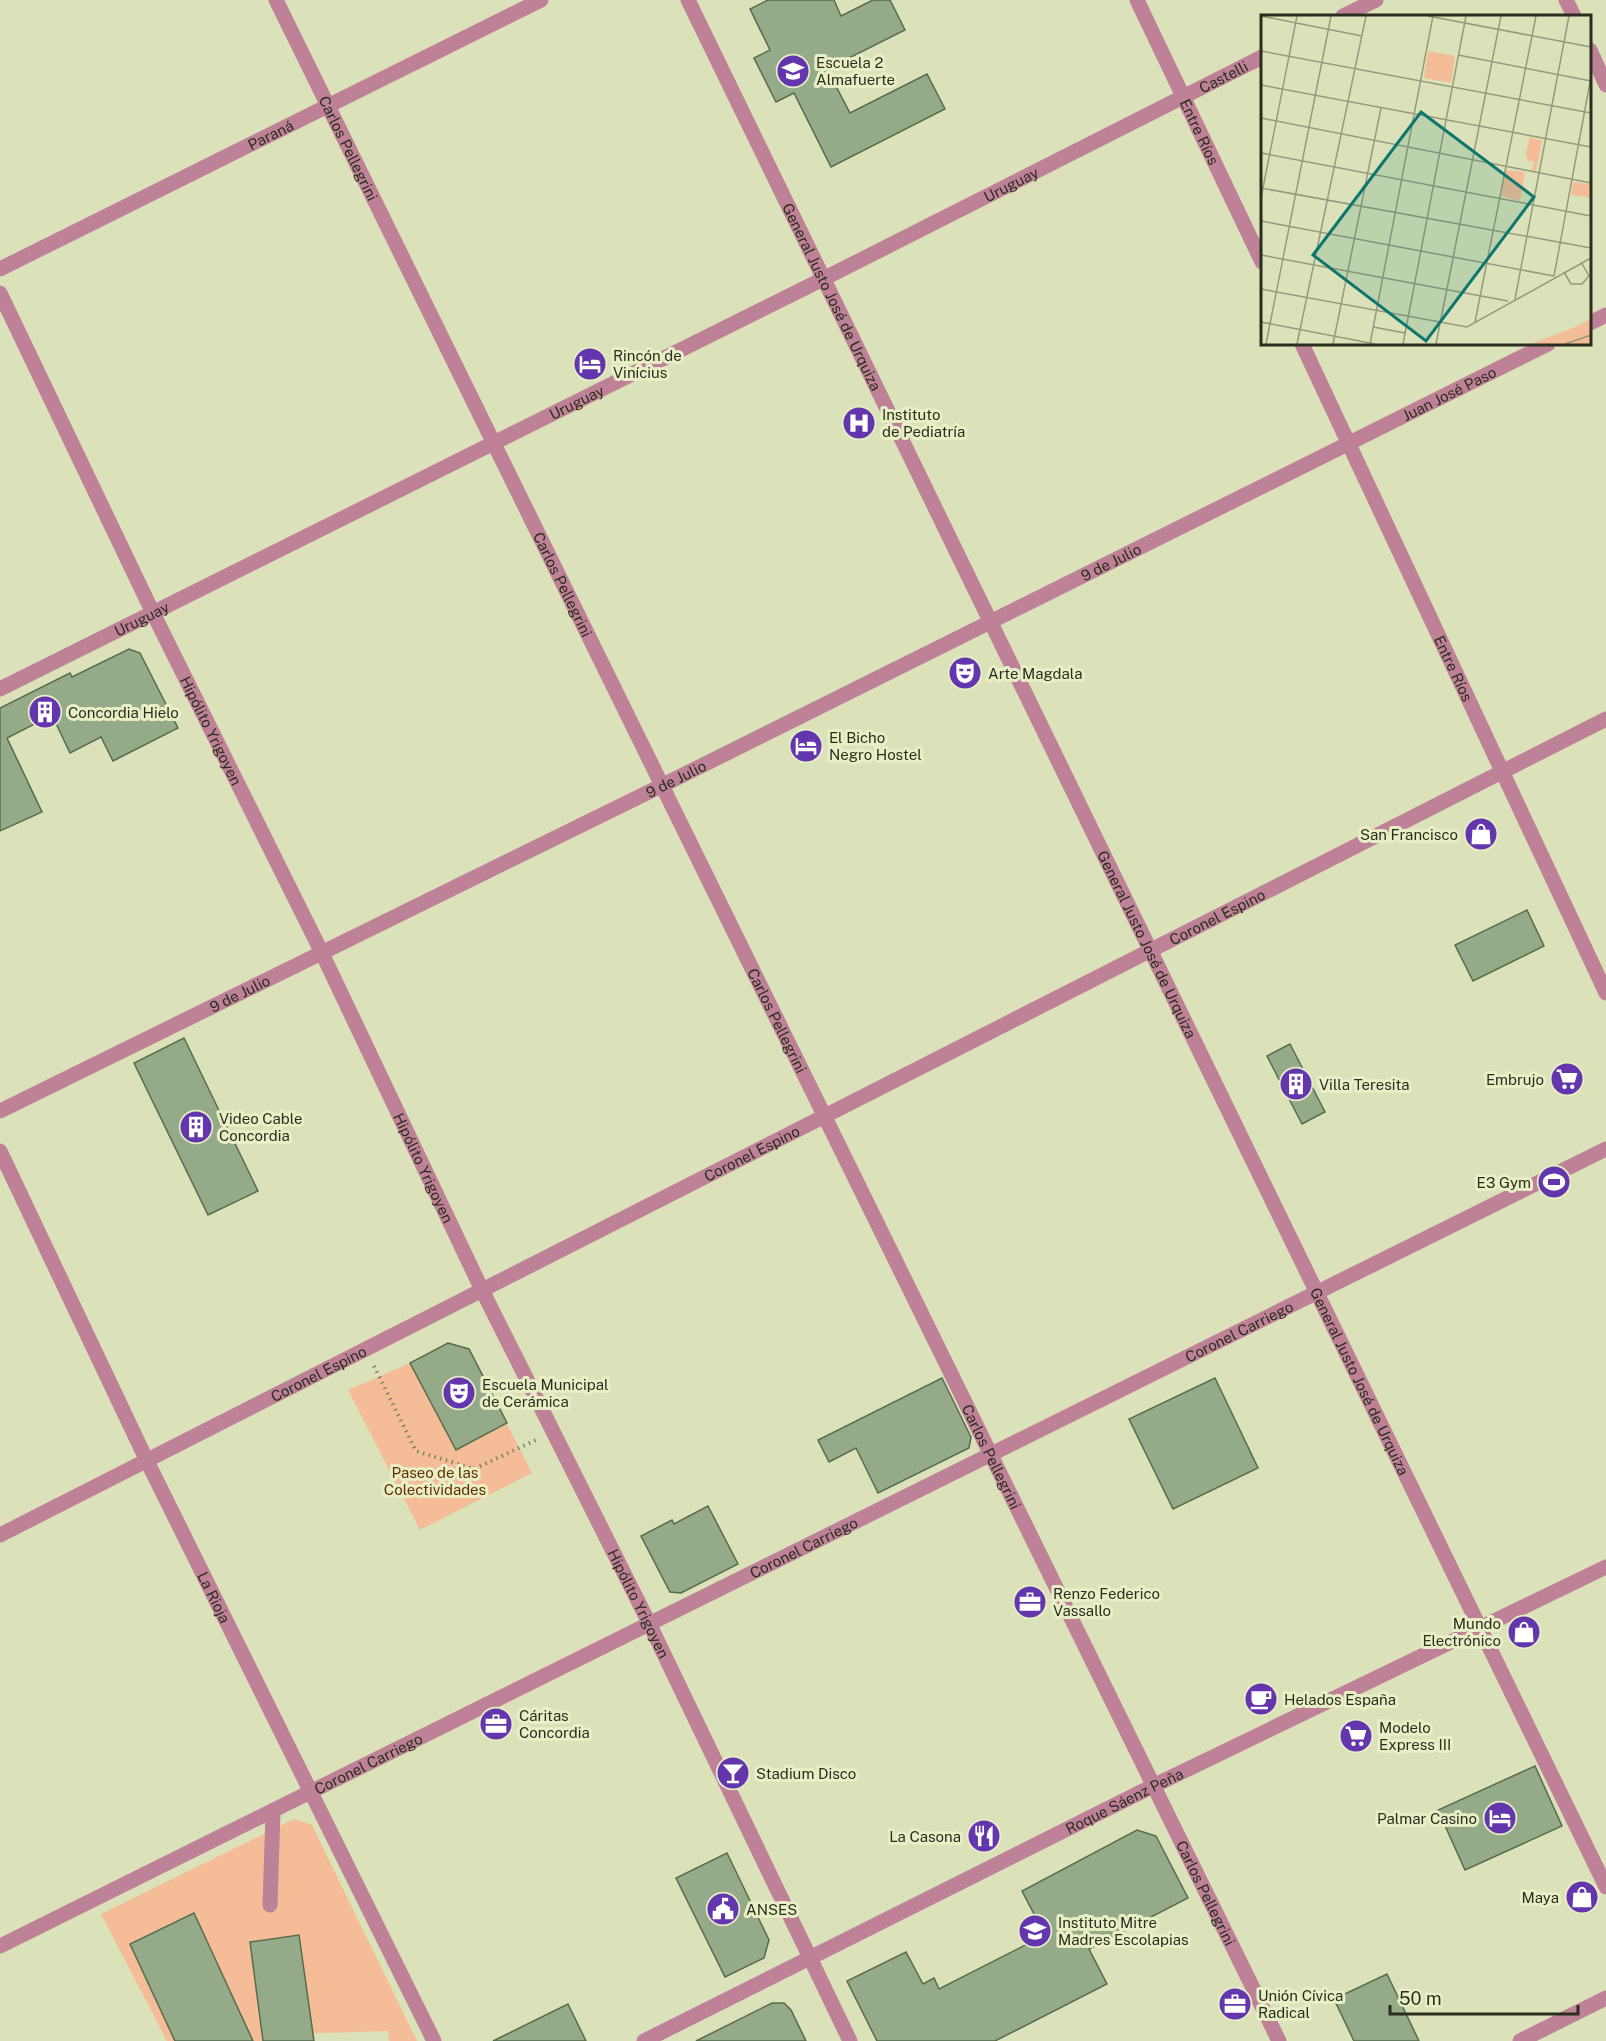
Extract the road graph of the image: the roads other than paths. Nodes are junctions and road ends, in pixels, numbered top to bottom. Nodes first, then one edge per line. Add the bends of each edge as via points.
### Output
1 (276, 0) edge
2 (541, 0) edge
3 (688, 0) edge
4 (1137, 0) edge
5 (1376, 0) edge
6 (1566, 0) edge
7 (1345, 15) edge
8 (1574, 15) edge
9 (1591, 52) edge
10 (1261, 58) edge
11 (1606, 85) edge
12 (1184, 97) junction
13 (328, 105) junction
14 (1261, 258) edge
15 (0, 269) edge
16 (823, 279) junction
17 (0, 293) edge
18 (1606, 315) edge
19 (1591, 322) edge
20 (1302, 345) edge
21 (1546, 345) edge
22 (493, 442) junction
23 (1349, 442) junction
24 (153, 613) junction
25 (991, 620) junction
26 (0, 689) edge
27 (1606, 718) edge
28 (1503, 770) junction
29 (663, 785) junction
30 (1150, 949) junction
31 (321, 951) junction
32 (1606, 993) edge
33 (0, 1111) edge
34 (824, 1115) junction
35 (1606, 1149) edge
36 (0, 1151) edge
37 (482, 1290) junction
38 (1316, 1293) junction
39 (991, 1455) junction
40 (147, 1461) junction
41 (0, 1535) edge
42 (1606, 1567) edge
43 (649, 1623) junction
44 (1480, 1628) junction
45 (1153, 1786) junction
46 (313, 1792) junction
47 (273, 1812) junction
48 (1606, 1887) edge
49 (270, 1905) dead end
50 (0, 1946) edge
51 (809, 1959) junction
52 (1606, 1998) edge
53 (434, 2041) edge
54 (645, 2041) edge
55 (849, 2041) edge
56 (1279, 2041) edge
57 (1520, 2041) edge

1 - 13 street, Carlos Pellegrini
2 - 13 street, Paraná
3 - 16 street, General Justo José de Urquiza
4 - 12 street, Entre Ríos
5 - 7 street
6 - 8 street
9 - 11 street
10 - 12 street, Castelli
12 - 14 street, Entre Ríos
12 - 16 street, Uruguay
13 - 15 street, Paraná
13 - 22 street, Carlos Pellegrini
16 - 22 street, Uruguay
16 - 25 street, General Justo José de Urquiza
17 - 24 street, Hipólito Yrigoyen
18 - 19 street
20 - 23 street, Entre Ríos
21 - 23 street, Juan José Paso
22 - 24 street, Uruguay
22 - 29 street, Carlos Pellegrini
23 - 25 street, 9 de Julio
23 - 28 street, Entre Ríos
24 - 26 street, Uruguay
24 - 31 street, Hipólito Yrigoyen
25 - 29 street, 9 de Julio
25 - 30 street, General Justo José de Urquiza
27 - 28 street, Coronel Espino
28 - 30 street, Coronel Espino
28 - 32 street, Entre Ríos
29 - 31 street, 9 de Julio
29 - 34 street, Carlos Pellegrini
30 - 34 street, Coronel Espino
30 - 38 street, General Justo José de Urquiza
31 - 33 street, 9 de Julio
31 - 37 street, Hipólito Yrigoyen
34 - 37 street, Coronel Espino
34 - 39 street, Carlos Pellegrini
35 - 38 street, Coronel Carriego
36 - 40 street, La Rioja
37 - 40 street, Coronel Espino
37 - 43 street, Hipólito Yrigoyen
38 - 39 street, Coronel Carriego
38 - 44 street, General Justo José de Urquiza
39 - 43 street, Coronel Carriego
39 - 45 street, Carlos Pellegrini
40 - 41 street, Coronel Espino
40 - 46 street, La Rioja
42 - 44 street, Roque Sáenz Peña
43 - 46 street, Coronel Carriego
43 - 51 street, Hipólito Yrigoyen
44 - 45 street, Roque Sáenz Peña
44 - 48 street, General Justo José de Urquiza
45 - 51 street, Roque Sáenz Peña
45 - 56 street, Carlos Pellegrini
46 - 47 street, Coronel Carriego
46 - 53 street, La Rioja
47 - 49 street
47 - 50 street, Coronel Carriego
51 - 54 street, Roque Sáenz Peña
51 - 55 street, Hipólito Yrigoyen
52 - 57 street

